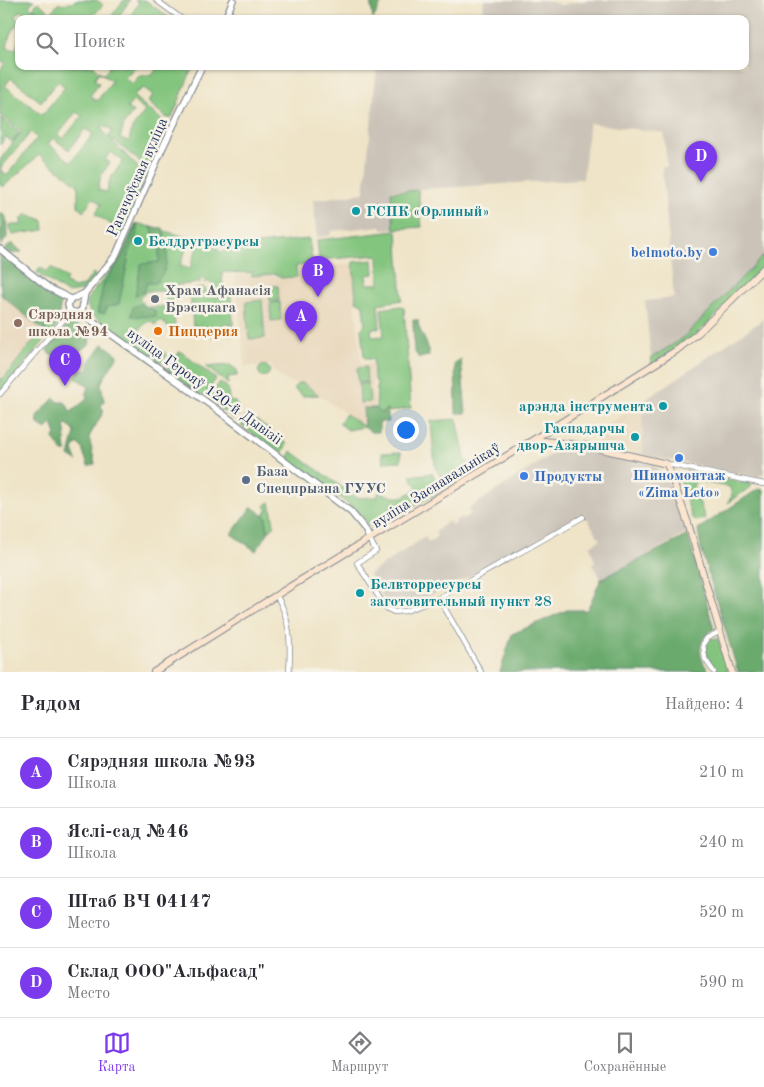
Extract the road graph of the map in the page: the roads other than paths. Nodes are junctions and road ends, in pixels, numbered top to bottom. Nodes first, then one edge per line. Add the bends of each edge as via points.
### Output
1 (156, 0) edge
2 (234, 0) edge
3 (177, 15) edge
4 (227, 15) edge
5 (200, 70) edge
6 (0, 249) edge
7 (764, 268) edge
8 (76, 305) junction
9 (0, 394) edge
10 (533, 440) junction
11 (668, 464) junction
12 (762, 484) edge
13 (582, 517) dead end
14 (370, 540) junction
15 (276, 595) junction
16 (439, 598) junction
17 (720, 632) junction
18 (154, 672) edge
19 (289, 672) edge
20 (481, 672) edge
21 (714, 672) edge
22 (732, 672) edge

1 - 3 street
2 - 4 street
5 - 8 street, Рагачоўская вуліца via 118,251
6 - 8 street, вуліца Герояў 120-й Дывізіі
7 - 10 main road, вуліца Заснавальнікаў via 677,350
8 - 9 street
8 - 14 street, вуліца Герояў 120-й Дывізіі via 351,512
10 - 11 main road via 588,446
10 - 14 main road, вуліца Заснавальнікаў
11 - 12 street
11 - 17 main road
13 - 16 street
14 - 15 main road, вуліца Заснавальнікаў
14 - 16 street via 376,550 357,562 389,611 406,611
15 - 18 main road, вуліца Заснавальнікаў
15 - 19 street via 283,606 288,626
16 - 20 street
17 - 21 street via 707,638 703,644 705,659
17 - 22 main road

